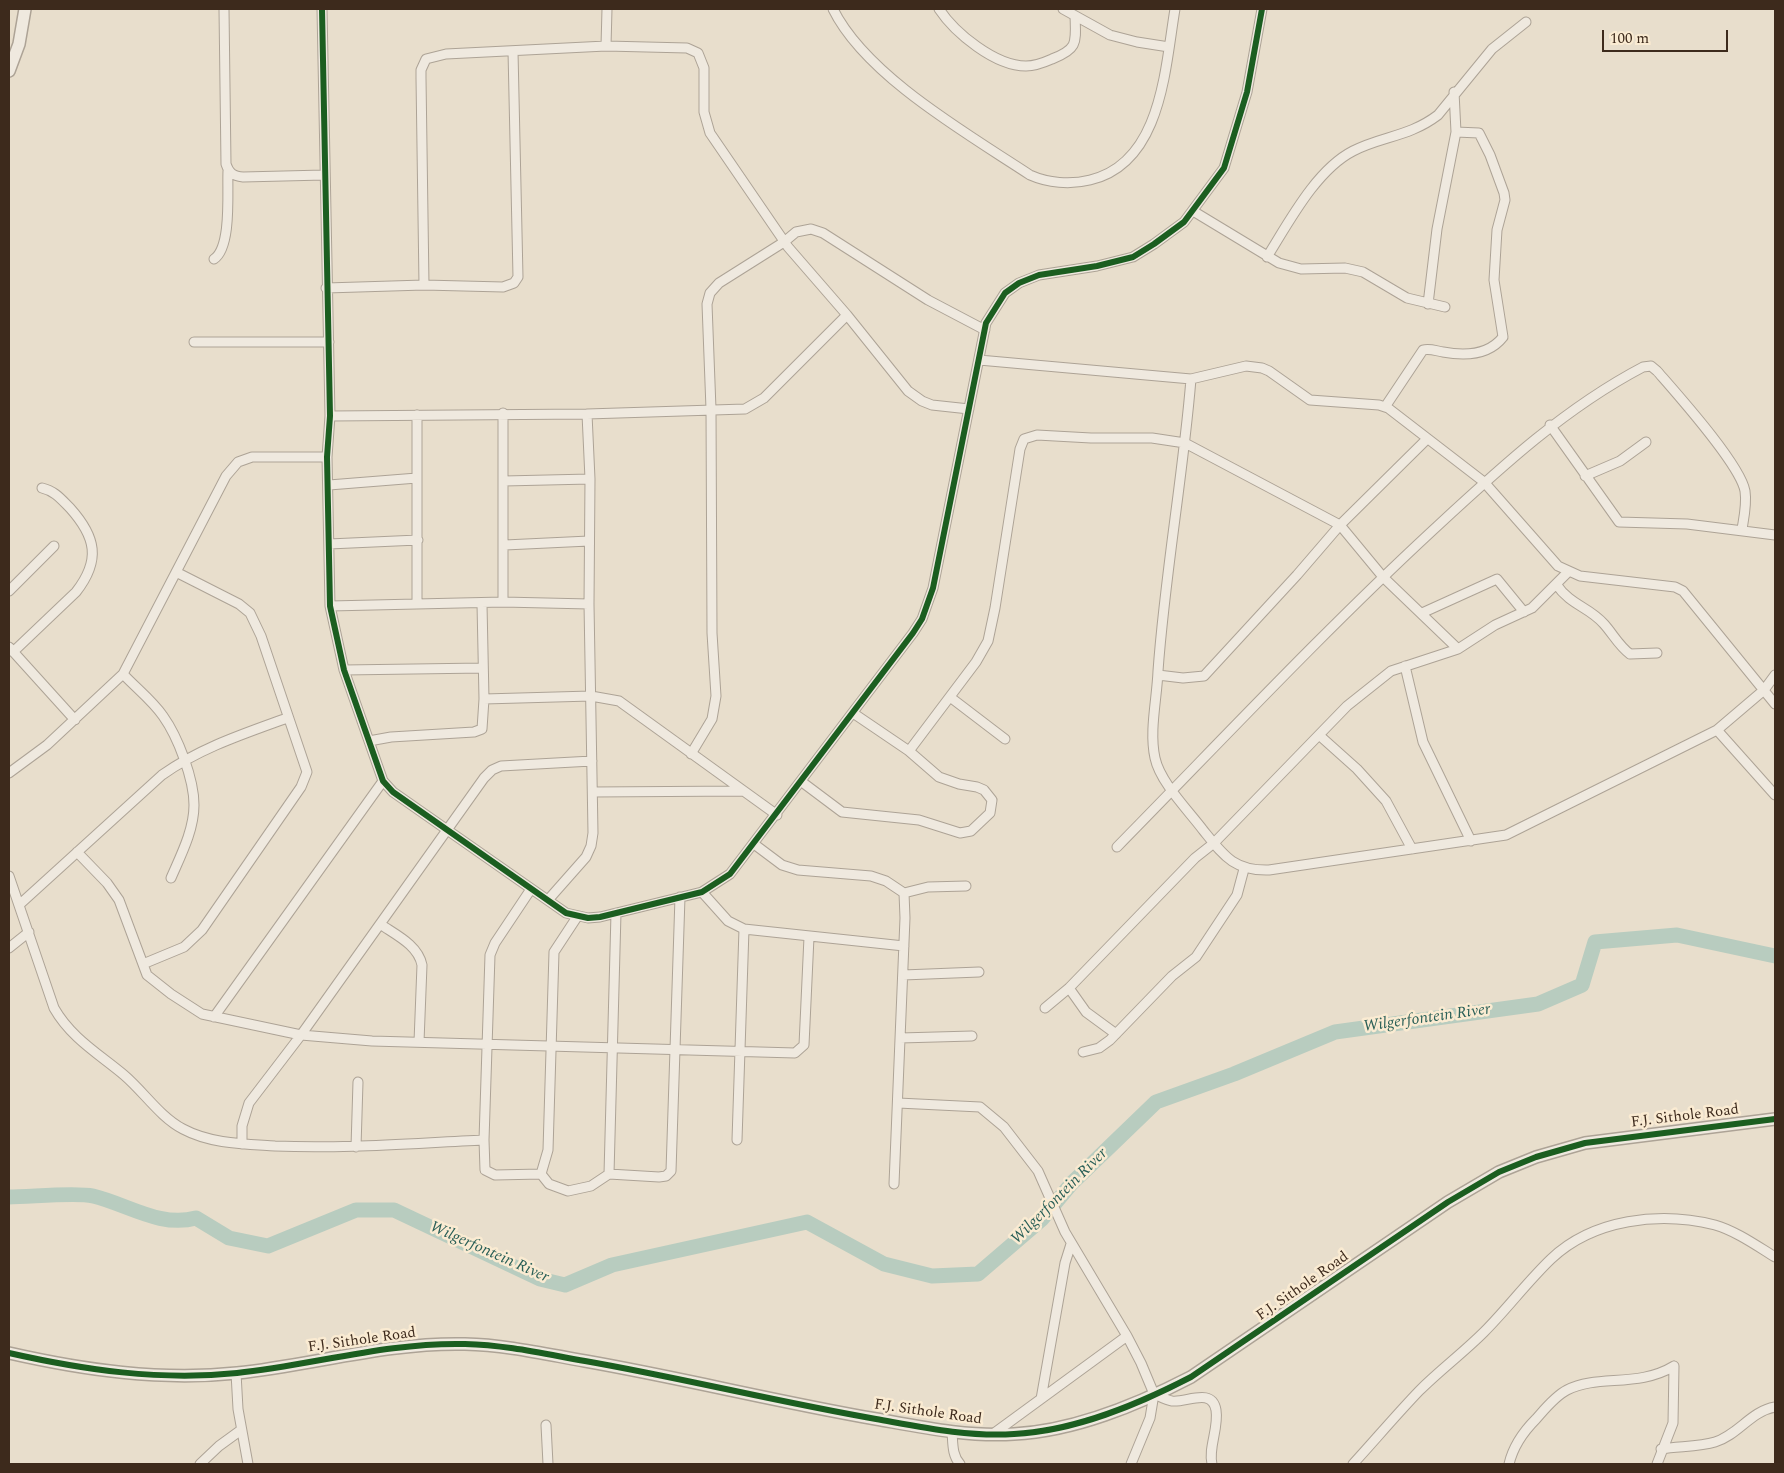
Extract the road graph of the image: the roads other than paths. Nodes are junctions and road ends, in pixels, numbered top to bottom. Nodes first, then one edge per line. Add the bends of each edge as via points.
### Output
1 (25, 9) edge
2 (224, 9) edge
3 (322, 9) edge
4 (607, 9) edge
5 (833, 9) edge
6 (939, 9) edge
7 (1063, 9) edge
8 (1176, 9) edge
9 (1262, 9) edge
10 (1075, 16) junction
11 (1526, 22) dead end
12 (606, 46) junction
13 (1169, 47) junction
14 (513, 51) junction
15 (9, 71) edge
16 (1454, 92) junction
17 (1456, 132) junction
18 (228, 171) junction
19 (324, 175) junction
20 (1193, 211) junction
21 (784, 242) junction
22 (1267, 257) junction
23 (214, 258) dead end
24 (424, 285) junction
25 (326, 288) junction
26 (1428, 304) junction
27 (1446, 307) dead end
28 (847, 316) junction
29 (985, 330) junction
30 (194, 342) dead end
31 (329, 342) junction
32 (978, 360) junction
33 (1191, 379) junction
34 (1385, 407) junction
35 (969, 408) junction
36 (711, 410) junction
37 (503, 413) junction
38 (587, 414) junction
39 (417, 415) junction
40 (330, 416) junction
41 (1550, 426) junction
42 (1427, 439) junction
43 (1646, 442) dead end
44 (1186, 443) junction
45 (327, 457) junction
46 (1584, 476) junction
47 (417, 478) junction
48 (590, 479) junction
49 (504, 481) junction
50 (1484, 482) junction
51 (329, 485) junction
52 (42, 488) dead end
53 (1340, 525) junction
54 (1742, 529) junction
55 (1775, 535) edge
56 (418, 540) junction
57 (589, 541) junction
58 (329, 544) junction
59 (505, 544) junction
60 (54, 546) dead end
61 (176, 572) junction
62 (1568, 572) junction
63 (1383, 576) junction
64 (1556, 584) junction
65 (9, 591) edge
66 (503, 602) junction
67 (417, 604) junction
68 (482, 604) junction
69 (589, 604) junction
70 (330, 606) junction
71 (1524, 612) junction
72 (1422, 613) junction
73 (1458, 649) junction
74 (11, 650) edge
75 (1657, 653) dead end
76 (1405, 666) junction
77 (483, 668) junction
78 (344, 670) junction
79 (123, 674) junction
80 (1158, 675) junction
81 (1775, 675) edge
82 (1769, 693) edge
83 (591, 696) junction
84 (950, 697) junction
85 (484, 699) junction
86 (1775, 704) edge
87 (853, 713) junction
88 (287, 718) junction
89 (75, 720) junction
90 (1717, 730) junction
91 (1320, 735) junction
92 (1005, 739) dead end
93 (369, 741) junction
94 (909, 751) junction
95 (690, 754) junction
96 (185, 758) junction
97 (592, 761) junction
98 (9, 773) edge
99 (383, 781) junction
100 (802, 782) junction
101 (743, 791) junction
102 (1172, 791) junction
103 (592, 792) junction
104 (1775, 795) edge
105 (777, 814) junction
106 (448, 828) junction
107 (1471, 841) junction
108 (1214, 843) junction
109 (754, 844) junction
110 (1117, 847) dead end
111 (1412, 849) junction
112 (77, 852) junction
113 (1244, 869) junction
114 (9, 876) edge
115 (171, 878) dead end
116 (966, 886) dead end
117 (531, 889) junction
118 (702, 892) junction
119 (904, 893) junction
120 (680, 897) junction
121 (548, 900) junction
122 (19, 905) junction
123 (616, 913) junction
124 (577, 917) junction
125 (380, 924) junction
126 (744, 929) junction
127 (29, 932) junction
128 (809, 937) junction
129 (904, 946) junction
130 (9, 948) edge
131 (143, 964) junction
132 (978, 972) dead end
133 (903, 975) junction
134 (1069, 988) junction
135 (1045, 1008) dead end
136 (214, 1017) junction
137 (1116, 1034) junction
138 (301, 1035) junction
139 (972, 1036) dead end
140 (900, 1038) junction
141 (419, 1042) junction
142 (488, 1043) junction
143 (550, 1044) junction
144 (614, 1046) junction
145 (676, 1048) junction
146 (740, 1051) junction
147 (1083, 1052) dead end
148 (358, 1082) dead end
149 (898, 1102) junction
150 (1775, 1119) edge
151 (484, 1140) junction
152 (737, 1140) dead end
153 (242, 1144) junction
154 (356, 1148) junction
155 (541, 1174) junction
156 (609, 1174) junction
157 (894, 1184) dead end
158 (1071, 1244) junction
159 (1775, 1257) edge
160 (1127, 1336) junction
161 (9, 1353) edge
162 (236, 1373) junction
163 (1154, 1394) junction
164 (1041, 1399) junction
165 (1775, 1407) edge
166 (546, 1425) dead end
167 (241, 1430) junction
168 (952, 1432) junction
169 (993, 1434) junction
170 (1661, 1449) junction
171 (200, 1464) edge
172 (248, 1464) edge
173 (548, 1464) edge
174 (960, 1464) edge
175 (1131, 1464) edge
176 (1212, 1464) edge
177 (1353, 1464) edge
178 (1509, 1464) edge
179 (1657, 1464) edge

1 - 15 street via 19,44
2 - 18 street
3 - 19 street
4 - 12 street
5 - 13 street via 852,38 884,71 955,125 1046,181 1077,182 1096,178 1127,160 1144,141 1151,124
6 - 10 street via 955,31 970,41 1003,60 1025,66 1040,64 1070,51 1075,45
7 - 10 street
8 - 13 street
9 - 20 street via 1247,92 1224,168
10 - 13 street via 1110,35
11 - 16 street via 1492,49
12 - 14 street
12 - 21 street via 687,48 698,53 704,68 704,112 710,133
14 - 24 street via 436,55 423,64
14 - 24 street via 518,277 512,284 498,287
16 - 17 street
16 - 22 street via 1430,121 1403,135 1341,158 1316,183
17 - 26 street via 1435,238
17 - 34 street via 1479,133 1504,194 1497,230 1494,280 1503,338 1483,352 1468,356 1423,350
18 - 19 street via 236,177
18 - 23 street via 225,240 220,253
19 - 25 street
20 - 22 street
20 - 29 street via 1184,222 1133,257 1039,275 1018,283 1005,293
21 - 28 street
21 - 29 street via 803,229 823,233 928,300
21 - 36 street via 719,283 710,293 707,304
22 - 26 street via 1301,269 1345,268 1363,272 1400,294
24 - 25 street
25 - 31 street
26 - 27 street
28 - 35 street via 908,391 932,404
28 - 36 street via 757,403 741,410
29 - 32 street
30 - 31 street
31 - 40 street
32 - 33 street
32 - 35 street
33 - 34 street via 1246,366 1255,367 1269,371 1310,400
33 - 44 street
34 - 42 street
35 - 87 street via 928,604 913,633
36 - 38 street
36 - 95 street via 712,633 716,696 712,720
37 - 38 street
37 - 39 street
37 - 49 street
38 - 48 street
39 - 40 street
39 - 47 street
40 - 45 street
41 - 46 street
41 - 50 street
41 - 54 street via 1638,370 1648,365 1653,367 1693,412 1740,476 1746,502
42 - 50 street
42 - 53 street
43 - 46 street via 1620,461
44 - 53 street
44 - 80 street via 1162,616
44 - 84 street via 1152,438 1051,434 1024,439 988,641
45 - 51 street
45 - 61 street via 252,457 238,462 226,476
46 - 54 street via 1619,522 1670,522
47 - 51 street
47 - 56 street
48 - 49 street
48 - 57 street
49 - 59 street
50 - 62 street via 1547,555
50 - 63 street
51 - 58 street
52 - 74 street via 57,494 80,519 93,543 92,563 76,592
53 - 63 street
53 - 80 street via 1204,676
54 - 55 street
56 - 58 street
56 - 67 street
57 - 59 street
57 - 69 street
58 - 70 street
59 - 66 street
60 - 65 street
61 - 79 street
61 - 88 street via 239,604 250,614 261,636
62 - 64 street
62 - 82 street via 1679,589
63 - 72 street
63 - 102 street
64 - 71 street via 1539,603
64 - 75 street via 1571,602 1604,624 1630,654
66 - 68 street
66 - 69 street
67 - 68 street
67 - 70 street
68 - 77 street
69 - 83 street
70 - 78 street
71 - 72 street via 1496,579
71 - 73 street via 1495,625
72 - 73 street
73 - 76 street
74 - 89 street
76 - 91 street via 1391,671 1369,687
76 - 107 street via 1423,742
77 - 78 street
77 - 85 street
78 - 93 street
79 - 89 street
79 - 96 street via 163,716
80 - 102 street via 1155,758
81 - 82 street
82 - 86 street
82 - 90 street
83 - 85 street
83 - 95 street via 619,701
83 - 97 street
84 - 92 street
84 - 94 street
85 - 93 street via 484,723 477,731
87 - 94 street
87 - 100 street
88 - 96 street
88 - 131 street via 306,772 302,787 202,930 184,947
89 - 98 street
90 - 104 street
90 - 107 street via 1515,832
91 - 108 street
91 - 111 street via 1386,801
93 - 99 street
94 - 100 street via 939,777 984,790 992,800 990,813 971,831 960,833 919,820 842,812
95 - 101 street
96 - 112 street
96 - 115 street via 194,806 188,837
97 - 103 street
97 - 106 street via 514,764 492,770
99 - 106 street via 393,792
99 - 136 street
100 - 105 street
101 - 103 street
101 - 105 street
102 - 108 street
102 - 110 street
103 - 121 street via 593,833 589,852
105 - 109 street
106 - 117 street
106 - 125 street
107 - 111 street
108 - 113 street via 1226,858
108 - 134 street via 1195,858
109 - 118 street via 730,874
109 - 119 street via 770,858 798,870 871,876
111 - 113 street via 1270,870
112 - 122 street
112 - 131 street via 119,900
113 - 137 street via 1237,895 1196,957 1172,976
114 - 122 street
116 - 119 street via 928,887
117 - 121 street
117 - 142 street via 492,950
118 - 120 street
118 - 126 street via 728,921
119 - 129 street
120 - 123 street
120 - 145 street
121 - 124 street
122 - 127 street
123 - 124 street
123 - 144 street
124 - 143 street via 554,952
125 - 138 street
125 - 141 street via 421,955
126 - 128 street
126 - 146 street
127 - 130 street
127 - 153 street via 54,1008 77,1038 182,1129 216,1141
128 - 129 street
128 - 146 street via 802,1048 790,1053
129 - 133 street
131 - 136 street via 155,984 202,1014
132 - 133 street
133 - 140 street
134 - 135 street
134 - 137 street via 1086,1012
136 - 138 street
137 - 147 street via 1099,1048
138 - 141 street
138 - 153 street via 249,1103 242,1126
139 - 140 street
140 - 149 street
141 - 142 street
142 - 143 street
142 - 151 street
143 - 144 street
143 - 155 street via 548,1150
144 - 145 street
144 - 156 street
145 - 146 street
145 - 156 street via 671,1172 659,1177
146 - 152 street
148 - 154 street
149 - 157 street
149 - 158 street via 980,1107 1004,1127 1038,1171
150 - 163 street, F.J. Sithole Road via 1585,1143 1499,1172 1448,1202 1218,1360
151 - 154 street
151 - 155 street via 485,1170 488,1174
153 - 154 street
155 - 156 street via 549,1184 568,1191 592,1186
158 - 160 street
158 - 164 street
159 - 177 street via 1716,1225 1674,1219 1636,1220 1580,1238 1552,1258 1483,1333 1419,1392
160 - 163 street
160 - 164 street
161 - 162 street, F.J. Sithole Road via 67,1366 126,1374
162 - 167 street
162 - 168 street, F.J. Sithole Road via 424,1344 504,1346
163 - 169 street, F.J. Sithole Road via 1079,1424 1015,1434
163 - 175 street via 1150,1418
163 - 176 street via 1173,1401 1199,1397 1213,1403 1216,1415
164 - 169 street
165 - 170 street via 1760,1412 1737,1431 1715,1442
166 - 173 street
167 - 171 street
167 - 172 street
168 - 169 street, F.J. Sithole Road
168 - 174 street via 955,1459
170 - 178 street via 1673,1424 1674,1366 1655,1376 1566,1390 1533,1421 1512,1451
170 - 179 street

